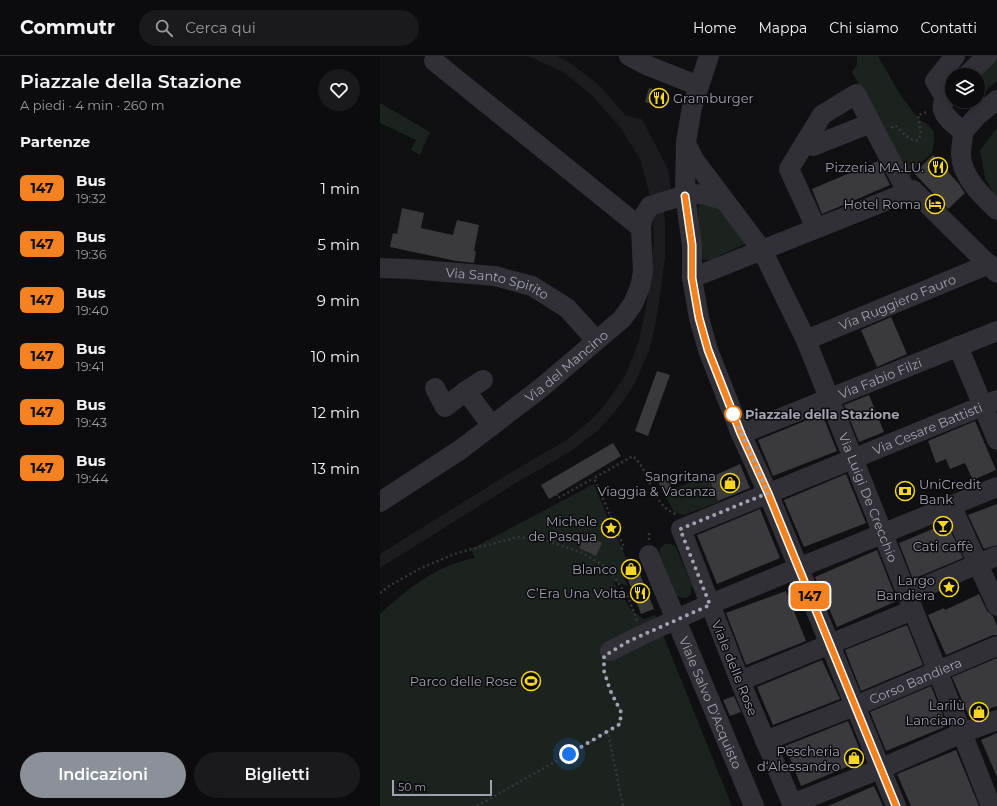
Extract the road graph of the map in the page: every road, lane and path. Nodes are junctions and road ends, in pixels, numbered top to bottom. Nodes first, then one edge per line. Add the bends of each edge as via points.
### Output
1 (629, 56) edge
2 (709, 56) edge
3 (955, 56) edge
4 (987, 56) edge
5 (434, 61) dead end
6 (945, 68) edge
7 (945, 68) edge
8 (975, 68) edge
9 (699, 86) junction
10 (945, 91) edge
11 (997, 100) edge
12 (945, 102) edge
13 (918, 115) dead end
14 (871, 122) junction
15 (891, 130) dead end
16 (963, 132) junction
17 (686, 142) junction
18 (806, 142) junction
19 (910, 191) junction
20 (685, 196) junction
21 (723, 200) junction
22 (997, 210) edge
23 (641, 228) junction
24 (816, 228) junction
25 (762, 250) junction
26 (380, 268) edge
27 (993, 268) edge
28 (692, 278) junction
29 (997, 331) edge
30 (596, 340) junction
31 (806, 340) junction
32 (958, 346) junction
33 (483, 380) dead end
34 (435, 388) dead end
35 (466, 391) junction
36 (829, 399) junction
37 (990, 403) edge
38 (492, 426) junction
39 (741, 434) junction
40 (997, 440) edge
41 (853, 459) junction
42 (594, 478) junction
43 (997, 487) edge
44 (768, 493) junction
45 (556, 494) dead end
46 (380, 502) edge
47 (951, 505) junction
48 (680, 529) junction
49 (882, 533) junction
50 (621, 549) dead end
51 (649, 555) dead end
52 (997, 556) edge
53 (978, 564) junction
54 (798, 568) junction
55 (380, 593) edge
56 (995, 596) edge
57 (910, 602) junction
58 (710, 605) junction
59 (668, 624) junction
60 (642, 635) junction
61 (830, 644) junction
62 (997, 646) edge
63 (610, 652) joint
64 (937, 672) junction
65 (740, 681) junction
66 (854, 705) junction
67 (997, 720) edge
68 (608, 732) junction
69 (962, 733) junction
70 (766, 741) junction
71 (880, 769) junction
72 (792, 805) edge
73 (477, 806) edge
74 (623, 806) edge
75 (754, 806) edge
76 (896, 806) edge
77 (991, 806) edge

1 - 9 street
2 - 9 street
3 - 7 street
4 - 8 street
5 - 23 street
6 - 10 street via 935,81
9 - 17 street via 692,107
11 - 16 street via 978,115
12 - 16 street via 945,116
13 - 15 path via 921,136 918,140 913,140 896,126
14 - 18 street via 813,146
14 - 18 street via 856,94 822,115
14 - 19 street
16 - 22 street via 961,155 966,174
17 - 20 street
17 - 21 street, Via Luigi De Crecchio via 694,161
18 - 24 street via 789,169
19 - 24 street
19 - 27 street
20 - 21 street via 702,194
20 - 23 street, Via del Mancino via 650,206 643,217
20 - 28 street via 692,245
21 - 25 street, Via Luigi De Crecchio
23 - 30 street, Via del Mancino via 643,272 634,304
24 - 25 street
25 - 28 street
25 - 31 street, Via Luigi De Crecchio
26 - 30 street, Via Santo Spirito via 495,276 532,286 568,308
27 - 31 street, Via Ruggiero Fauro
28 - 39 street via 708,350
29 - 32 street, Via Fabio Filzi
30 - 38 street, Via del Mancino
31 - 36 street, Via Luigi De Crecchio
32 - 36 street, Via Fabio Filzi
32 - 37 street
33 - 35 street
34 - 35 street via 445,407
35 - 38 street
36 - 39 street, Via Fabio Filzi
36 - 41 street, Via Luigi De Crecchio
37 - 40 street
37 - 41 street, Via Cesare Battisti
38 - 46 street, Via del Mancino
39 - 44 street
41 - 44 street, Via Cesare Battisti
41 - 49 street, Via Luigi De Crecchio
42 - 45 path via 558,498
42 - 48 path via 633,456 639,461 661,505 667,511 681,516
42 - 50 path via 624,547
43 - 47 street
44 - 48 street, Via Cesare Battisti
44 - 54 street
47 - 49 street
47 - 53 street
48 - 58 street, Viale delle Rose
49 - 54 street
49 - 57 street, Via Luigi De Crecchio
51 - 59 street, Viale Salvo D'Acquisto
52 - 53 street
53 - 56 street
53 - 57 street
54 - 58 street
54 - 61 street
55 - 60 path via 421,568 457,553 518,537 546,540 582,553 608,568 628,597
57 - 61 street
57 - 64 street, Via Luigi De Crecchio
58 - 59 street
58 - 65 street, Viale delle Rose
59 - 60 street
59 - 75 street, Viale Salvo D'Acquisto
60 - 63 street
61 - 65 street
61 - 66 street
62 - 64 street, Corso Bandiera
63 - 68 path via 604,656 604,671 621,712 620,724
64 - 66 street, Corso Bandiera
64 - 69 street, Via Luigi De Crecchio
65 - 70 street, Viale delle Rose
66 - 70 street, Corso Bandiera
66 - 71 street
67 - 69 street
68 - 73 path
68 - 74 path
69 - 71 street
69 - 77 street, Via Luigi De Crecchio
70 - 72 street, Viale delle Rose
71 - 72 street
71 - 76 street

